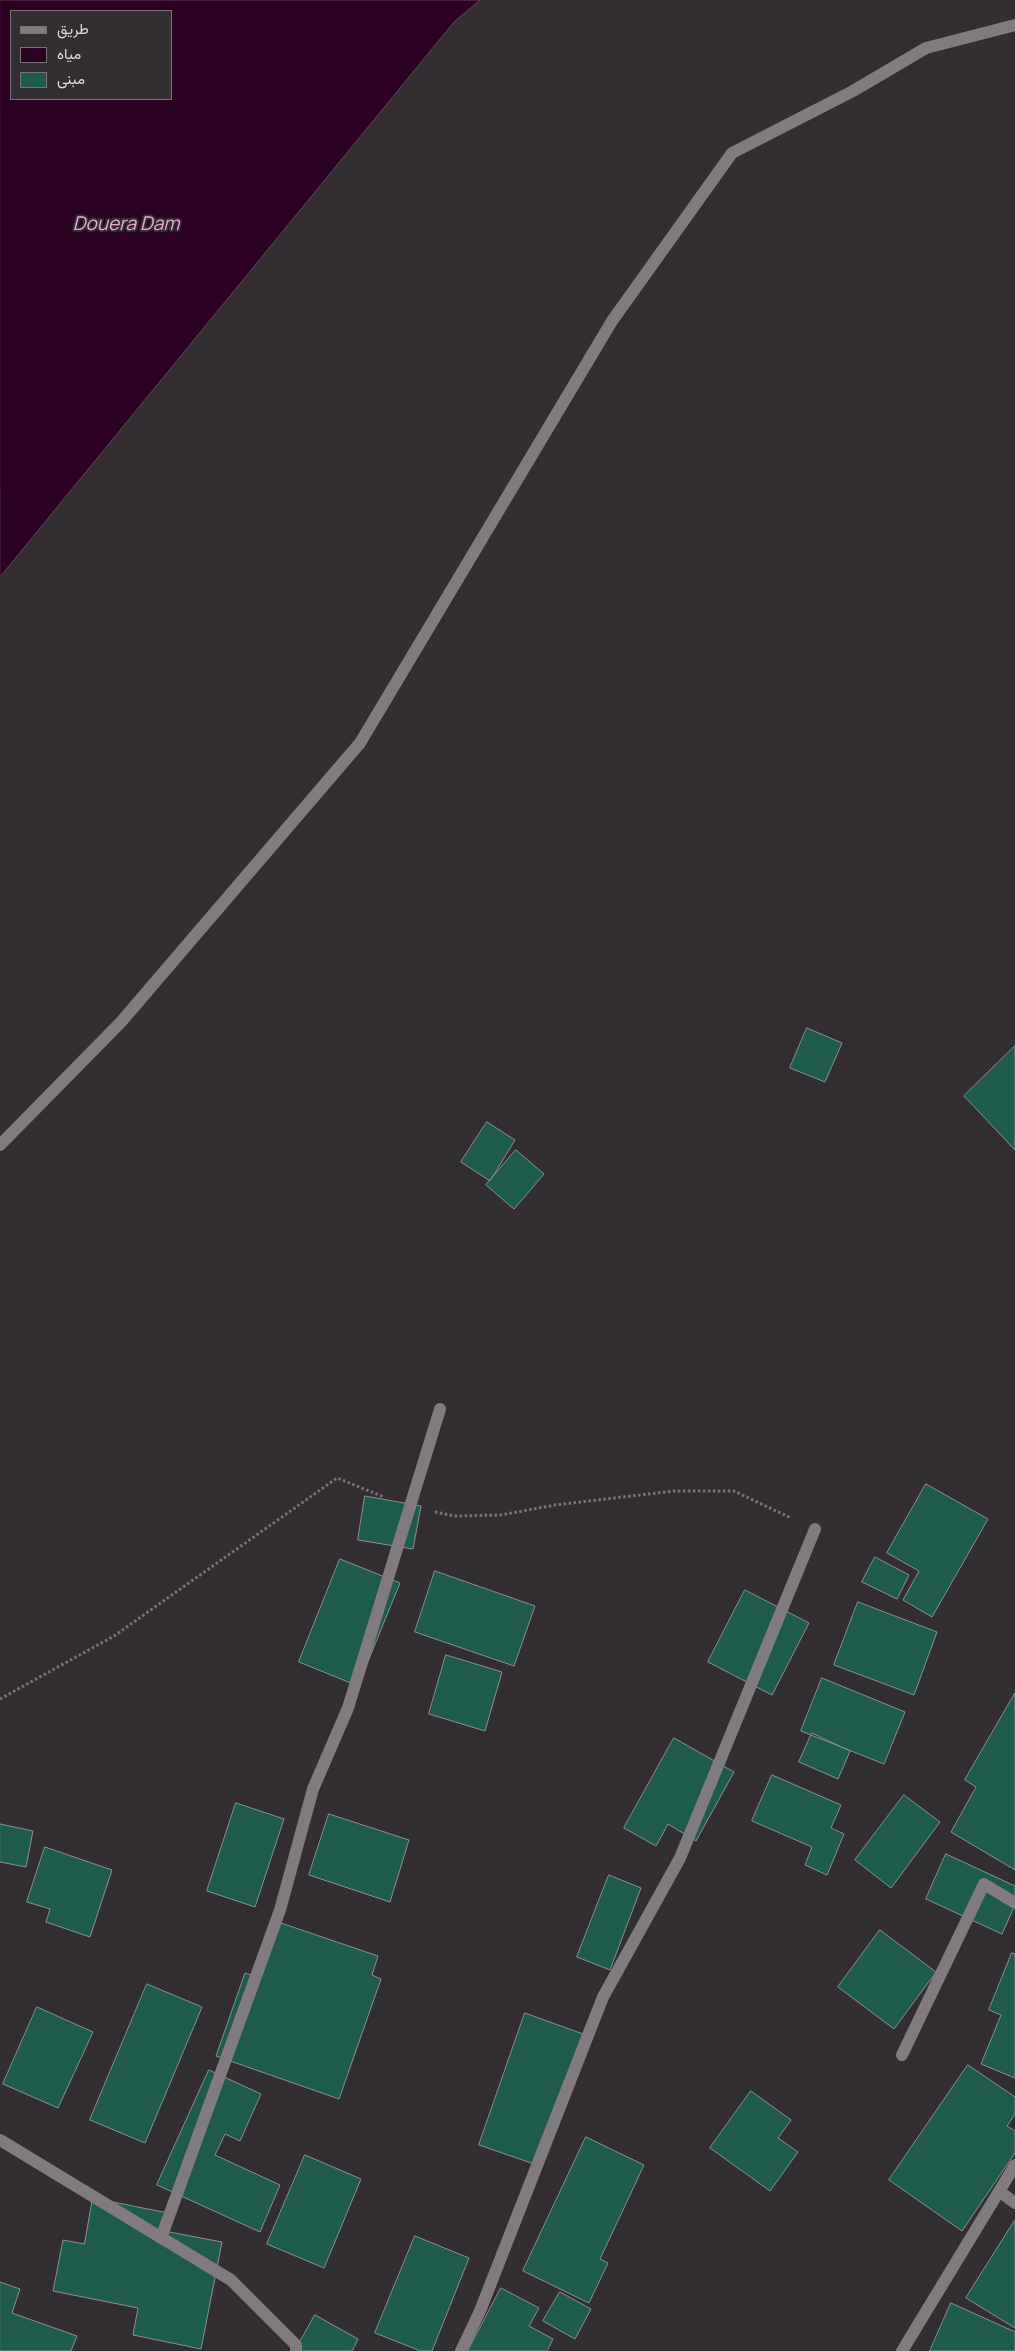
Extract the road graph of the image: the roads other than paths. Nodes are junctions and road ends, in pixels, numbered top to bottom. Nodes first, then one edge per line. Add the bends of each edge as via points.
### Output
1 (1015, 25) edge
2 (0, 1145) edge
3 (440, 1409) dead end
4 (815, 1529) road end
5 (1015, 1903) edge
6 (902, 2055) dead end
7 (0, 2140) edge
8 (1015, 2165) edge
9 (998, 2191) junction
10 (1015, 2203) edge
11 (161, 2238) junction
12 (299, 2349) edge
13 (461, 2351) edge
14 (902, 2351) edge

1 - 2 street via 926,48 853,91 732,152 612,321 360,743 121,1022
3 - 11 street via 348,1708 313,1789 280,1910
4 - 13 street via 680,1858 603,1997 480,2311
5 - 6 street via 984,1884
7 - 11 street
8 - 9 street
9 - 10 street
9 - 14 street
11 - 12 street via 231,2280

